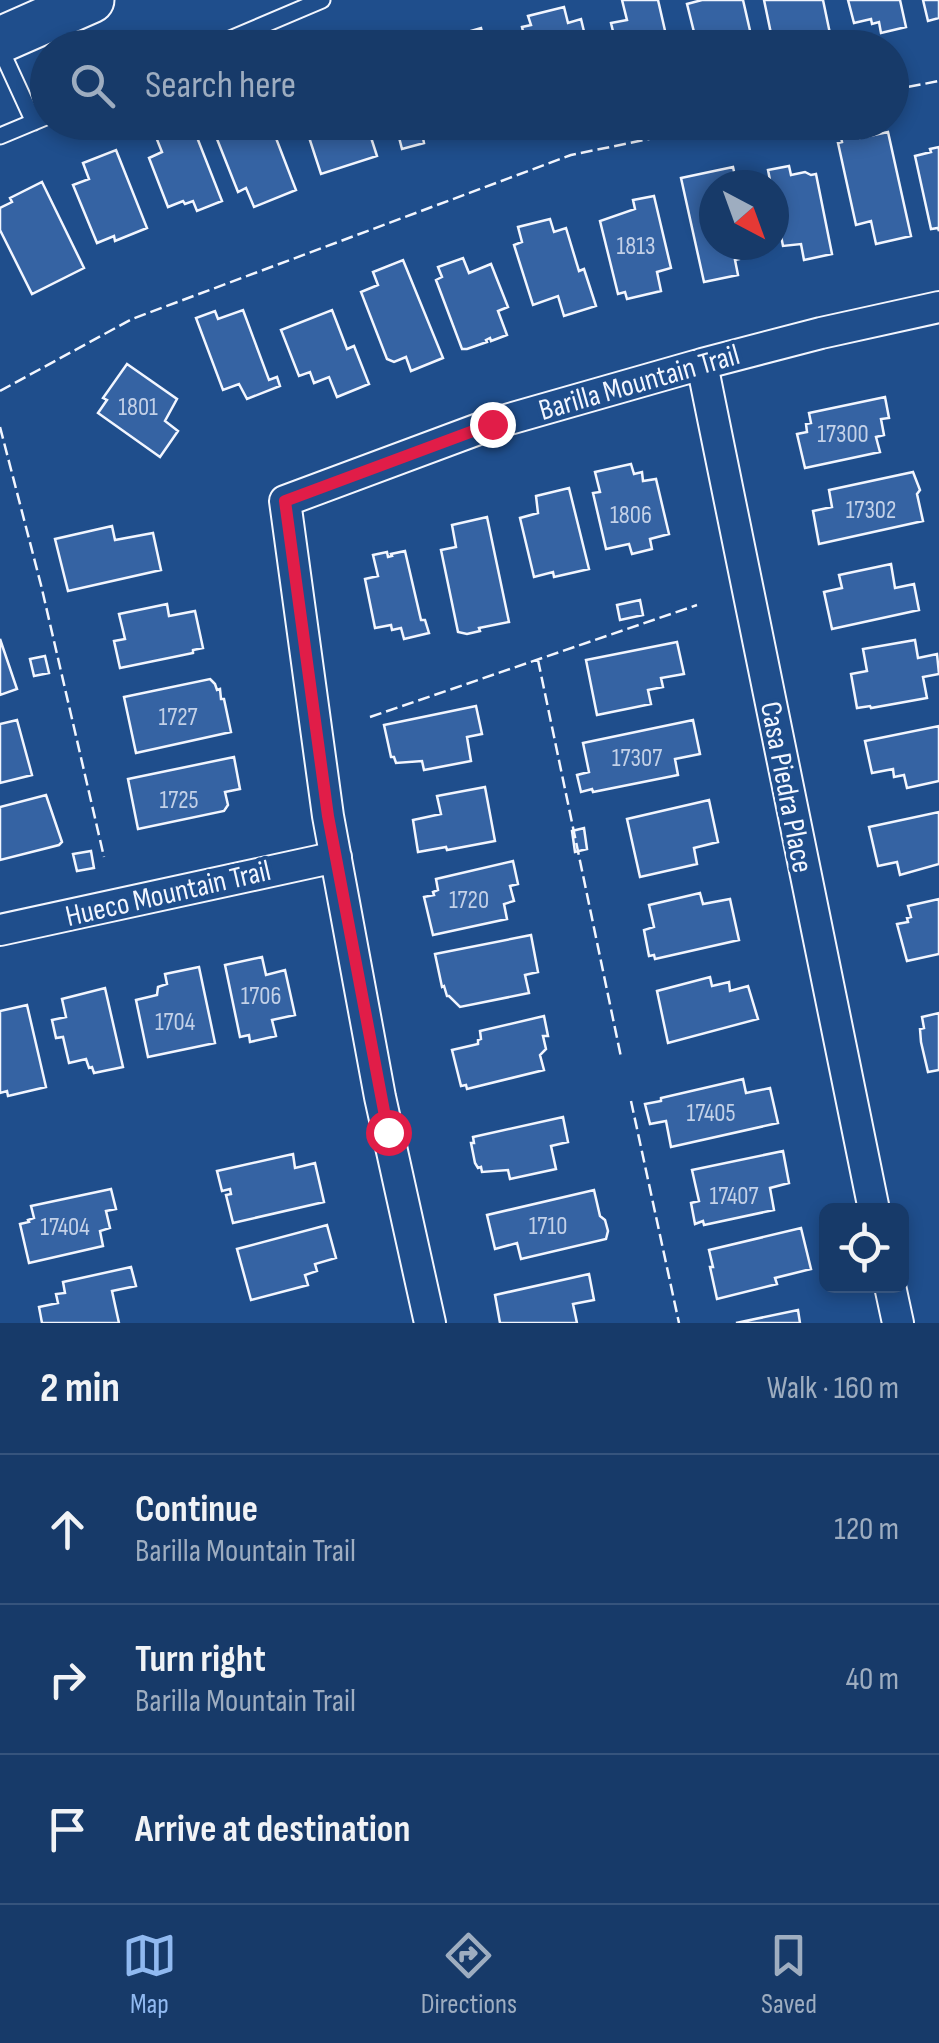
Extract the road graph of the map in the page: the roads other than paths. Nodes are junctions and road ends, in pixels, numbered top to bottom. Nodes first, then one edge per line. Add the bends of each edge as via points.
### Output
1 (92, 0) edge
2 (322, 0) edge
3 (252, 30) edge
4 (0, 44) edge
5 (30, 99) edge
6 (30, 124) edge
7 (0, 136) edge
8 (939, 306) edge
9 (702, 364) junction
10 (336, 857) junction
11 (0, 930) edge
12 (873, 1203) edge
13 (892, 1293) edge
14 (430, 1323) edge
15 (898, 1323) edge

1 - 4 main road
2 - 3 lane
4 - 5 lane
6 - 7 lane
8 - 9 street, Barilla Mountain Trail
9 - 10 street, Barilla Mountain Trail via 492,424 285,501
9 - 12 street, Casa Piedra Place
10 - 11 street, Hueco Mountain Trail
10 - 14 street, Barilla Mountain Trail
13 - 15 street

